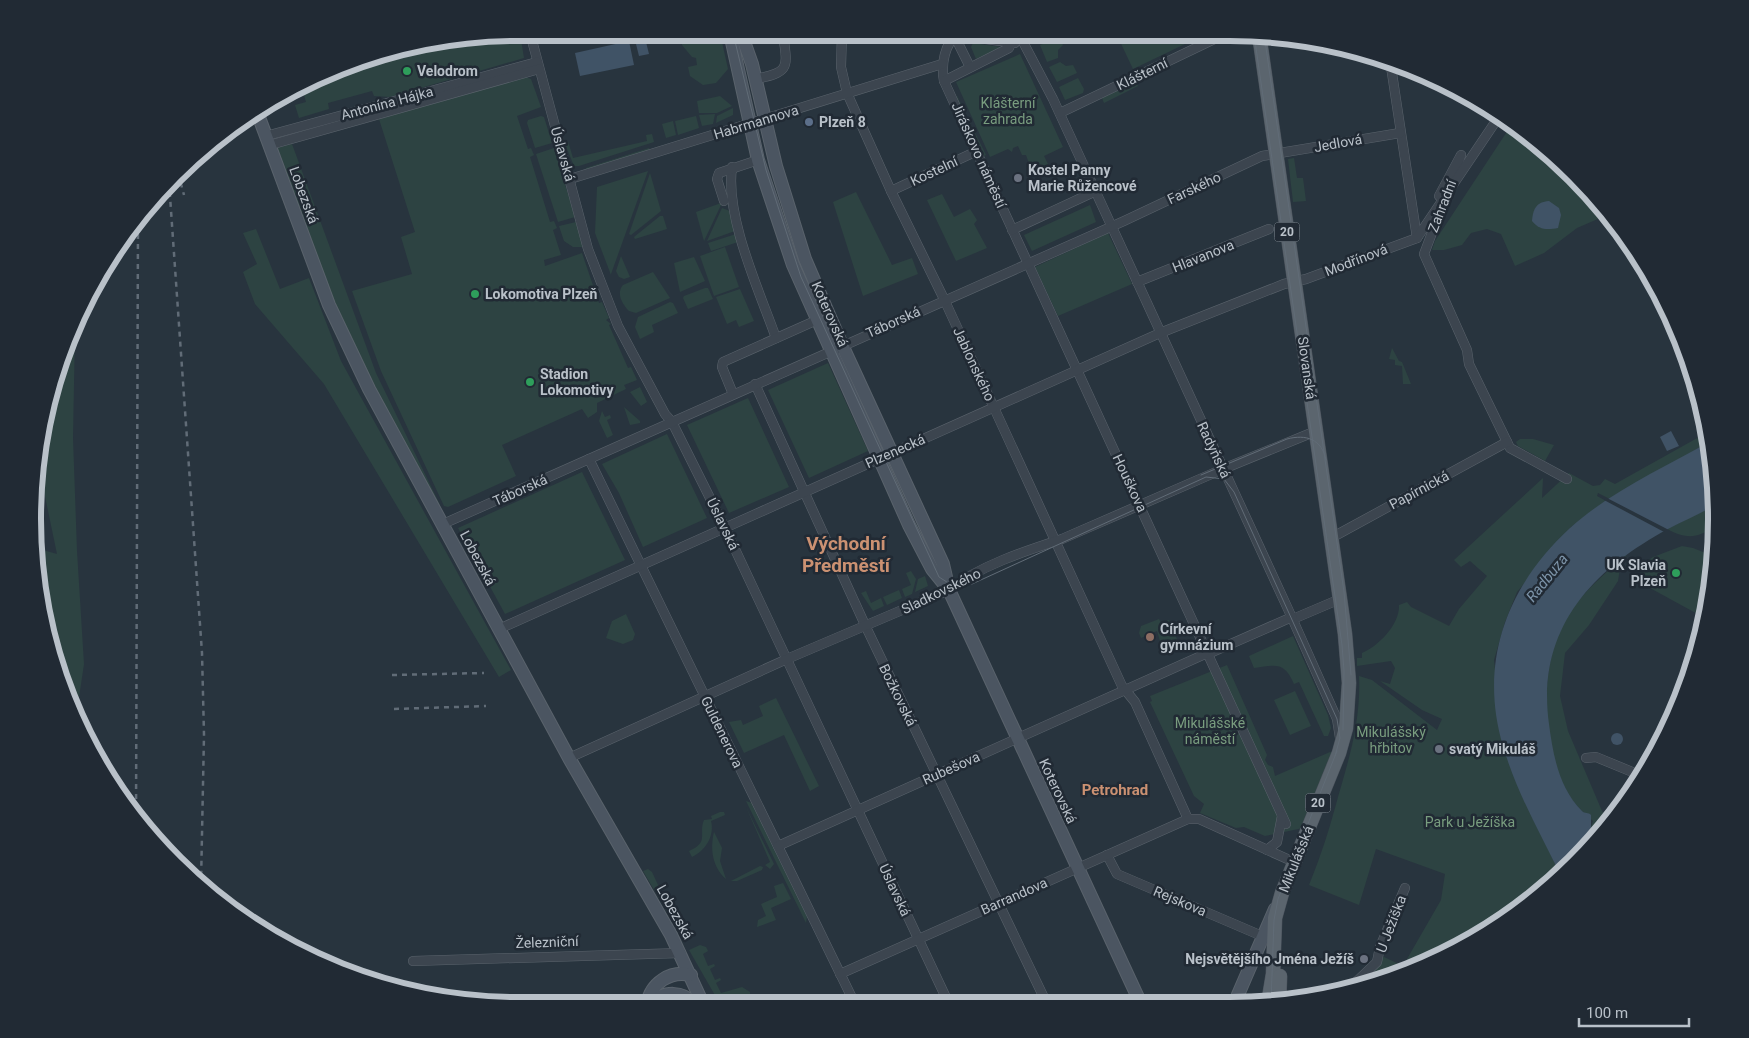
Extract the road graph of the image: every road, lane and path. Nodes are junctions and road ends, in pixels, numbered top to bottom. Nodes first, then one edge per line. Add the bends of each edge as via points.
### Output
1 (532, 41) edge
2 (732, 41) edge
3 (744, 41) edge
4 (784, 41) edge
5 (842, 41) edge
6 (953, 41) edge
7 (959, 41) edge
8 (994, 41) edge
9 (1014, 41) edge
10 (1024, 41) edge
11 (1210, 41) edge
12 (1260, 42) edge
13 (1011, 44) junction
14 (942, 64) junction
15 (538, 66) junction
16 (970, 67) junction
17 (1391, 70) edge
18 (756, 78) junction
19 (944, 81) junction
20 (847, 93) junction
21 (1060, 113) junction
22 (260, 118) edge
23 (765, 119) junction
24 (1495, 122) edge
25 (749, 124) junction
26 (1400, 133) junction
27 (268, 140) junction
28 (977, 151) junction
29 (1276, 154) junction
30 (758, 160) junction
31 (732, 167) junction
32 (570, 179) junction
33 (891, 191) junction
34 (1096, 191) junction
35 (724, 201) dead end
36 (1112, 225) junction
37 (1269, 229) dead end
38 (1012, 230) junction
39 (1417, 238) junction
40 (1026, 262) junction
41 (1137, 282) junction
42 (1294, 282) junction
43 (944, 299) junction
44 (1053, 318) joint
45 (816, 320) junction
46 (1160, 333) junction
47 (776, 338) junction
48 (836, 348) junction
49 (1077, 370) junction
50 (755, 384) junction
51 (733, 394) junction
52 (994, 408) junction
53 (672, 422) junction
54 (1316, 431) junction
55 (1507, 442) junction
56 (885, 456) junction
57 (589, 459) junction
58 (1223, 468) junction
59 (1567, 480) dead end
60 (803, 493) junction
61 (1140, 505) junction
62 (444, 524) junction
63 (725, 528) junction
64 (1331, 538) junction
65 (1056, 541) junction
66 (641, 565) junction
67 (948, 590) junction
68 (1340, 599) junction
69 (1292, 618) junction
70 (866, 627) junction
71 (499, 628) junction
72 (1207, 651) junction
73 (787, 659) junction
74 (1125, 690) junction
75 (705, 697) junction
76 (1349, 704) joint
77 (1017, 738) junction
78 (1339, 753) junction
79 (569, 758) junction
80 (1586, 758) dead end
81 (1634, 773) edge
82 (936, 774) junction
83 (858, 810) junction
84 (1188, 819) junction
85 (778, 846) junction
86 (1267, 850) junction
87 (1107, 855) junction
88 (1294, 862) junction
89 (1078, 868) junction
90 (1405, 888) dead end
91 (1280, 900) junction
92 (997, 904) junction
93 (1262, 936) junction
94 (918, 939) junction
95 (678, 953) junction
96 (413, 962) dead end
97 (689, 971) junction
98 (840, 974) junction
99 (1365, 977) edge
100 (659, 983) junction
101 (1279, 994) edge
102 (1269, 995) edge
103 (651, 997) edge
104 (656, 997) edge
105 (660, 997) edge
106 (686, 997) edge
107 (700, 997) edge
108 (852, 997) edge
109 (946, 997) edge
110 (1043, 997) edge
111 (1138, 997) edge
112 (1237, 997) edge

1 - 15 street, Úslavská
2 - 25 street, Koterovská
3 - 18 street, Koterovská
4 - 18 street via 784,68 780,73
5 - 20 street, Jablonského
6 - 14 street
7 - 16 street
8 - 13 street
9 - 13 street
10 - 21 street
11 - 21 street, Klášterní
12 - 29 main road, Slovanská / 20
13 - 16 street via 1009,48
14 - 19 street, Jiráskovo náměstí
14 - 20 street, Habrmannova
15 - 27 street, Antonína Hájka
15 - 32 street, Úslavská
16 - 19 street
17 - 26 street, Zahradní
18 - 23 street, Koterovská
19 - 28 street, Jiráskovo náměstí
20 - 23 street, Habrmannova
20 - 33 street, Jablonského
21 - 34 street
22 - 27 street, Lobezská
23 - 25 street, Habrmannova
23 - 48 street, Koterovská via 793,224
24 - 39 street
25 - 30 street, Koterovská
25 - 32 street, Habrmannova
26 - 29 street, Jedlová
26 - 39 street, Zahradní
27 - 62 street, Lobezská via 338,327
28 - 33 street, Kostelní
28 - 38 street, Jiráskovo náměstí
29 - 36 street, Farského via 1262,156
29 - 42 main road, Slovanská / 20
30 - 31 street
30 - 45 street, Koterovská via 793,264
31 - 35 street via 717,176
31 - 47 street via 739,232
32 - 53 street, Úslavská via 588,250 611,309
33 - 43 street, Jablonského
34 - 36 street
34 - 38 street
36 - 40 street
36 - 41 street
37 - 41 street, Hlavanova
38 - 40 street, Jiráskovo náměstí
39 - 42 street, Modřínová
39 - 55 street, Zahradní via 1461,155 1424,254 1467,350 1469,364
40 - 43 street, Táborská
40 - 44 street, Jiráskovo náměstí
41 - 46 street, Radyňská
42 - 46 street, Plzenecká
42 - 54 main road, Slovanská / 20
43 - 48 street, Táborská
43 - 52 street, Jablonského
44 - 49 street, Houškova
45 - 47 street
45 - 48 street, Koterovská
46 - 49 street, Plzenecká
46 - 58 street, Radyňská
47 - 51 street via 723,362
48 - 50 street, Táborská
48 - 56 street, Koterovská
49 - 52 street, Plzenecká
49 - 61 street, Houškova
50 - 51 street, Táborská
50 - 60 street, Božkovská
51 - 53 street, Táborská
52 - 56 street, Plzenecká
52 - 65 street, Jablonského
53 - 57 street, Táborská
53 - 63 street, Úslavská
54 - 58 street, Sladkovského
54 - 64 main road, Slovanská / 20
55 - 59 street, Zahradní via 1513,450
55 - 64 street, Papírnická
56 - 60 street, Plzenecká
56 - 67 street, Koterovská via 932,569
57 - 62 street, Táborská
57 - 66 street, Guldenerova
58 - 61 street, Sladkovského
58 - 69 street, Radyňská
60 - 63 street, Plzenecká
60 - 70 street, Božkovská
61 - 65 street, Sladkovského
61 - 72 street, Houškova
62 - 71 street, Lobezská
63 - 66 street, Plzenecká
63 - 73 street, Úslavská
64 - 68 main road, Slovanská / 20
65 - 67 street, Sladkovského via 967,577
65 - 74 street, Jablonského
66 - 71 street, Plzenecká
66 - 75 street, Guldenerova
67 - 70 street, Sladkovského
67 - 77 street, Koterovská
68 - 69 street
68 - 76 main road, Slovanská / 20
69 - 72 street
69 - 78 street via 1337,719
70 - 73 street, Sladkovského
70 - 82 street, Božkovská
71 - 79 street, Lobezská
72 - 74 street
72 - 86 street via 1284,820 1277,842
73 - 75 street, Sladkovského
73 - 83 street, Úslavská
74 - 77 street, Rubešova
74 - 84 street via 1135,702
75 - 79 street, Sladkovského
75 - 85 street, Guldenerova
76 - 78 main road, Mikulášská / 20
77 - 82 street, Rubešova
77 - 89 street, Koterovská
78 - 88 main road, Mikulášská / 20
79 - 95 street, Lobezská
80 - 81 street via 1596,757
82 - 83 street, Rubešova
82 - 92 street, Božkovská
83 - 85 street, Rubešova
83 - 94 street, Úslavská
84 - 86 street via 1199,819
84 - 87 street, Barrandova
85 - 98 street, Guldenerova
86 - 88 street
87 - 89 street, Barrandova
87 - 93 street, Rejskova via 1117,874
88 - 91 main road, Mikulášská / 20
89 - 92 street, Barrandova
89 - 111 street, Koterovská
90 - 99 street, U Ježíška via 1380,947 1377,962
91 - 93 street
91 - 101 main road, Mikulášská / 20
91 - 102 main road, Mikulášská / 20
92 - 94 street, Barrandova
92 - 110 street, Božkovská
93 - 112 street
94 - 98 street, Barrandova
94 - 109 street, Úslavská
95 - 96 street, Železniční
95 - 97 street, Lobezská
95 - 100 street via 674,968
97 - 100 street
97 - 104 street
97 - 107 street, Lobezská
98 - 108 street, Guldenerova
100 - 103 street
105 - 106 street via 674,994

